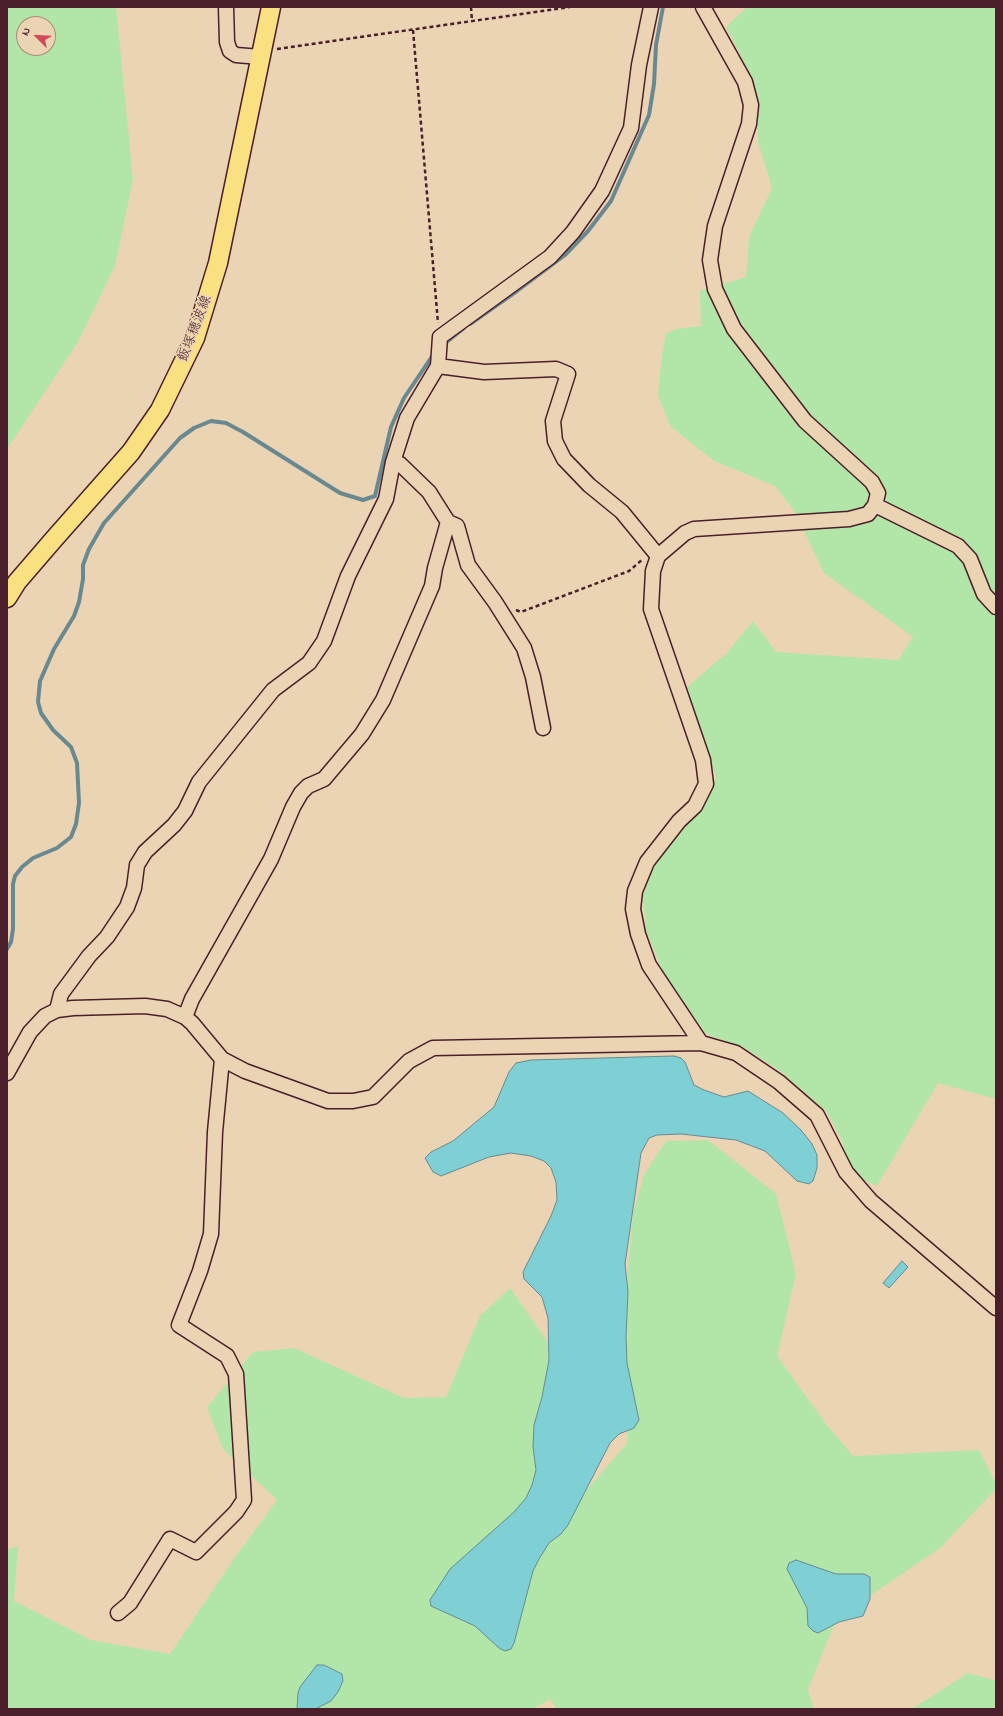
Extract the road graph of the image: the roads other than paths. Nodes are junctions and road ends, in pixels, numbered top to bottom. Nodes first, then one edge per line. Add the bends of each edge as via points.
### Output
1 (226, 7) edge
2 (271, 7) edge
3 (651, 7) edge
4 (703, 7) edge
5 (262, 54) junction
6 (438, 363) junction
7 (393, 462) junction
8 (876, 505) junction
9 (448, 522) junction
10 (655, 553) junction
11 (7, 598) edge
12 (996, 607) edge
13 (543, 728) dead end
14 (57, 1010) junction
15 (185, 1017) junction
16 (701, 1043) junction
17 (222, 1059) junction
18 (7, 1073) edge
19 (996, 1308) edge
20 (118, 1613) dead end

1 - 5 street via 227,42 230,51 236,55
2 - 5 main road, 飯塚穂波線
3 - 6 street via 639,65 631,128 602,191 573,232 550,257 439,340
4 - 8 street via 745,82 751,104 749,124 715,226 710,260 715,289 734,329 805,421 872,482 878,493
5 - 11 main road, 飯塚穂波線 via 218,263 195,338 160,410 131,452 17,582
6 - 7 street via 407,418
6 - 10 street via 484,372 556,369 568,374 553,421 555,441 564,459 589,485 622,512
7 - 9 street via 400,464 429,492
7 - 14 street via 386,499 348,576 324,641 309,663 273,690 199,782 185,811 174,825 145,852 137,865 134,888 127,907 61,994
8 - 10 street via 868,514 849,519 694,529
8 - 12 street via 958,546 970,559 984,594
9 - 13 street via 457,526 468,565 524,648 533,677
9 - 15 street via 432,586 383,700 362,734 324,779 308,786 301,793 271,859 192,999
10 - 16 street via 651,609 703,760 706,784 695,806 679,821 647,862 636,891 634,909 638,934 649,965
14 - 15 street via 145,1006 167,1009
14 - 18 street via 45,1016 30,1032
15 - 17 street
16 - 17 street via 433,1048 409,1061 373,1097 353,1101 328,1101
16 - 19 street via 736,1053 779,1082 817,1115 846,1172 871,1201
17 - 20 street via 215,1132 211,1234 179,1325 227,1356 236,1374 244,1500 236,1512 196,1552 170,1539 130,1603

